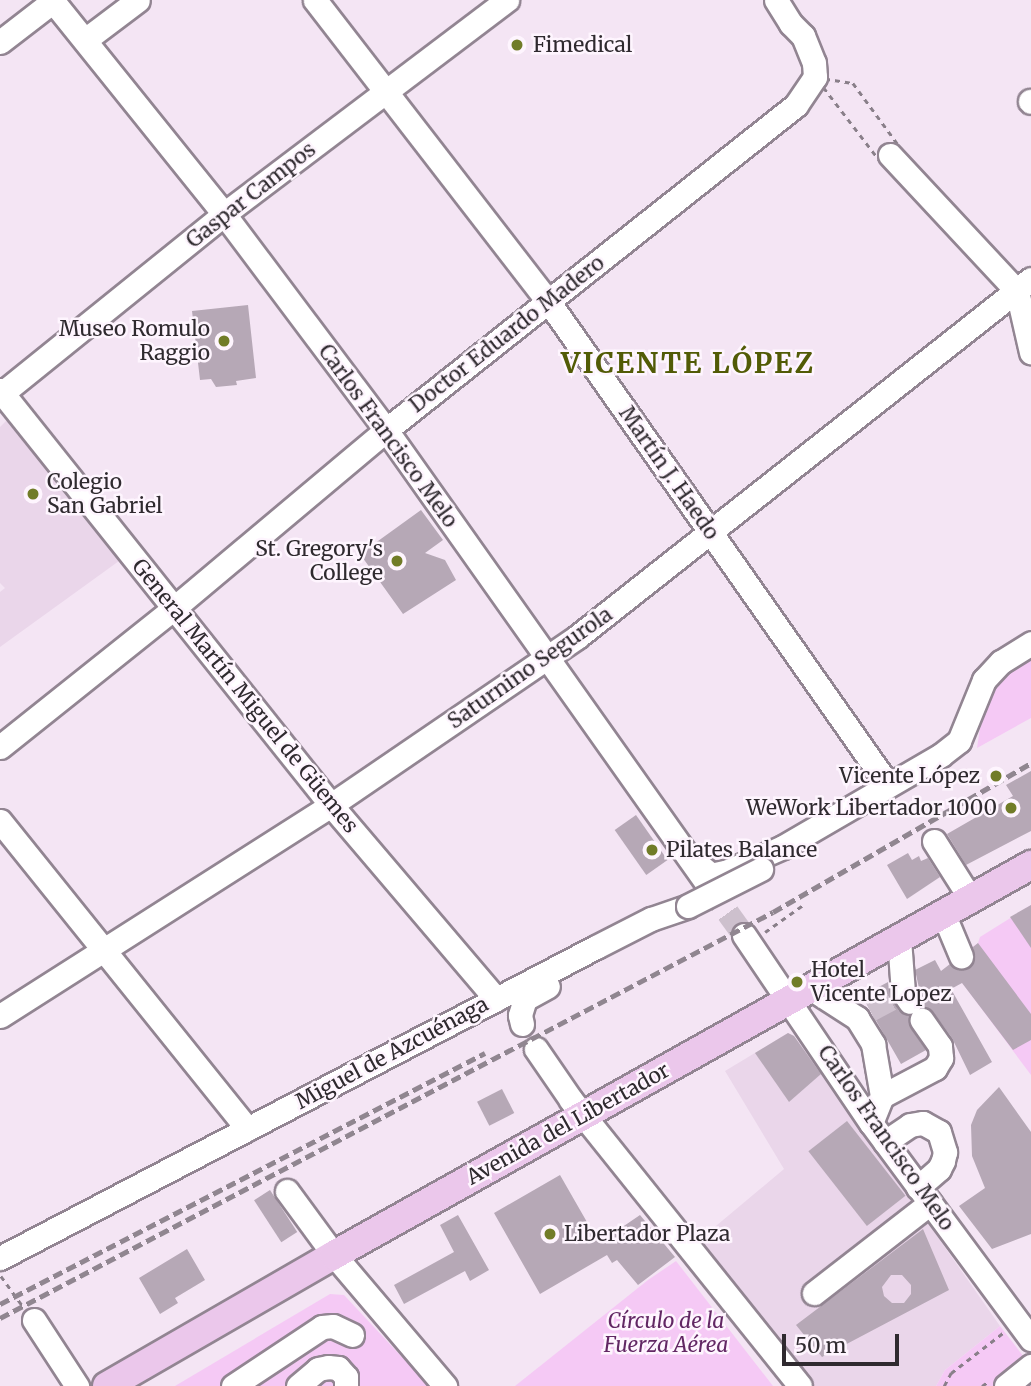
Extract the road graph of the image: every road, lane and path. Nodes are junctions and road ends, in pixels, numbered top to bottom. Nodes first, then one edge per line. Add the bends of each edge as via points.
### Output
1 (138, 0) edge
2 (315, 0) edge
3 (507, 0) edge
4 (776, 0) edge
5 (53, 1) edge
6 (85, 40) junction
7 (0, 42) edge
8 (816, 77) junction
9 (387, 91) junction
10 (890, 155) junction
11 (225, 214) junction
12 (1026, 288) edge
13 (548, 301) junction
14 (1031, 352) edge
15 (1, 393) edge
16 (386, 430) junction
17 (711, 533) junction
18 (174, 608) junction
19 (1031, 643) edge
20 (545, 659) junction
21 (0, 747) edge
22 (888, 785) junction
23 (331, 805) junction
24 (0, 821) edge
25 (934, 841) dead end
26 (783, 847) junction
27 (689, 856) junction
28 (1031, 865) edge
29 (708, 885) tunnel mouth
30 (970, 898) junction
31 (803, 905) dead end
32 (943, 914) junction
33 (753, 935) joint
34 (899, 939) junction
35 (596, 947) junction
36 (104, 949) junction
37 (961, 956) dead end
38 (801, 994) junction
39 (496, 999) junction
40 (0, 1016) edge
41 (522, 1024) dead end
42 (536, 1049) dead end
43 (882, 1096) junction
44 (583, 1115) junction
45 (871, 1123) junction
46 (248, 1129) junction
47 (885, 1142) junction
48 (286, 1191) dead end
49 (924, 1195) junction
50 (334, 1255) junction
51 (0, 1258) edge
52 (0, 1273) edge
53 (814, 1293) dead end
54 (34, 1320) joint
55 (1024, 1330) edge
56 (352, 1335) dead end
57 (1031, 1366) edge
58 (77, 1386) edge
59 (107, 1386) edge
60 (233, 1386) edge
61 (298, 1386) edge
62 (346, 1386) edge
63 (445, 1386) edge
64 (800, 1386) edge
65 (944, 1386) edge
66 (1006, 1386) edge

1 - 6 street
2 - 9 street, Martín J. Haedo
3 - 9 street, Gaspar Campos
4 - 8 street via 803,36
5 - 6 street, Carlos Francisco Melo
5 - 7 street
6 - 11 street, Carlos Francisco Melo
8 - 10 path via 881,163
8 - 10 path via 853,83 900,147
8 - 13 street, Doctor Eduardo Madero via 796,105
9 - 11 street, Gaspar Campos
9 - 13 street, Martín J. Haedo
10 - 12 street
11 - 15 street, Gaspar Campos
11 - 16 street, Carlos Francisco Melo
12 - 14 street
12 - 17 street, Saturnino Segurola
13 - 16 street, Doctor Eduardo Madero
13 - 17 street, Martín J. Haedo
15 - 18 street, General Martín Miguel de Güemes
16 - 18 street, Doctor Eduardo Madero
16 - 20 street, Carlos Francisco Melo
17 - 20 street, Saturnino Segurola
17 - 22 street, Martín J. Haedo
18 - 21 street, Doctor Eduardo Madero
18 - 23 street, General Martín Miguel de Güemes
19 - 22 street, Miguel de Azcuénaga via 1001,662 984,680 958,741
20 - 23 street, Saturnino Segurola
20 - 27 street, Carlos Francisco Melo
22 - 26 street, Miguel de Azcuénaga
23 - 36 street, Saturnino Segurola
23 - 39 street, General Martín Miguel de Güemes
24 - 36 street
25 - 30 street
26 - 27 street, Miguel de Azcuénaga via 715,876
26 - 35 street, Miguel de Azcuénaga, bridge via 761,869
27 - 29 street, Carlos Francisco Melo
28 - 30 main road, Avenida del Libertador
30 - 32 main road, Avenida del Libertador
31 - 33 path
32 - 34 main road, Avenida del Libertador
32 - 37 street
33 - 38 street, Carlos Francisco Melo
34 - 38 main road, Avenida del Libertador
34 - 43 street via 909,1002 941,1054 934,1068
35 - 39 street, Miguel de Azcuénaga
35 - 41 street via 570,974 525,999
36 - 40 street, Saturnino Segurola
36 - 46 street
38 - 43 street via 863,1014
38 - 44 main road, Avenida del Libertador
38 - 45 street, Carlos Francisco Melo
39 - 46 street, Miguel de Azcuénaga
42 - 44 street
43 - 45 street
44 - 50 main road, Avenida del Libertador
44 - 64 street
45 - 47 street, Carlos Francisco Melo
46 - 51 street, Miguel de Azcuénaga
47 - 49 street, Carlos Francisco Melo
47 - 49 street via 910,1125 923,1123 939,1132 943,1161
48 - 50 street
49 - 53 street
49 - 55 street, Carlos Francisco Melo
50 - 59 main road, Avenida del Libertador
50 - 63 street
52 - 54 path
54 - 58 street
55 - 65 path via 951,1373
56 - 60 street via 332,1326 322,1327
57 - 66 street
61 - 62 street via 318,1369 328,1367 338,1368 346,1377

